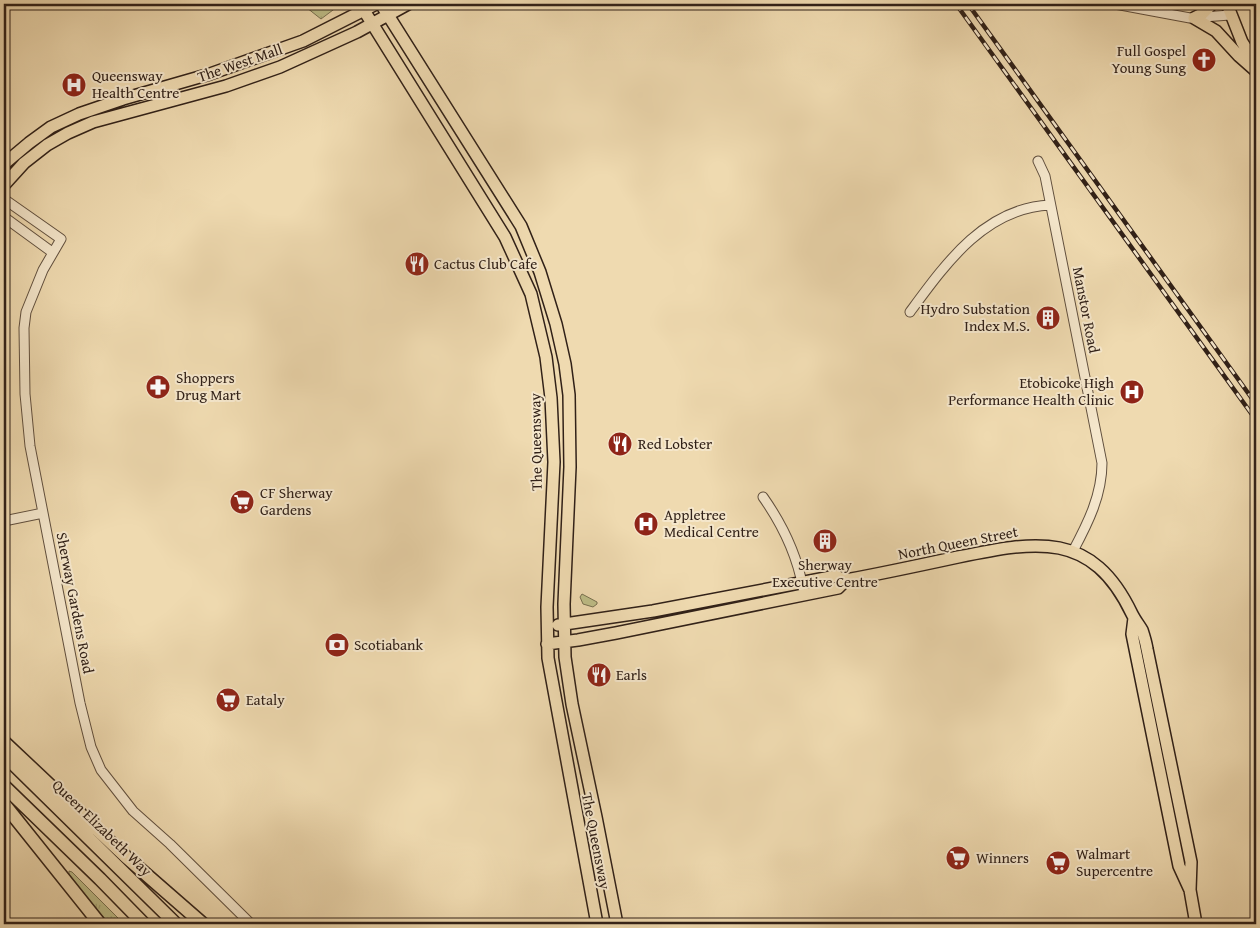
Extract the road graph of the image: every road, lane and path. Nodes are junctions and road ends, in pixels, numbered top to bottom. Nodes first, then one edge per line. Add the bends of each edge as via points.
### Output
1 (376, 4) edge
2 (381, 4) edge
3 (408, 4) edge
4 (1115, 4) edge
5 (1212, 4) edge
6 (1227, 4) edge
7 (362, 7) edge
8 (388, 16) junction
9 (1230, 16) junction
10 (1194, 18) junction
11 (373, 24) junction
12 (1256, 64) edge
13 (1256, 71) edge
14 (1038, 161) dead end
15 (4, 164) edge
16 (4, 185) edge
17 (4, 199) edge
18 (1050, 205) junction
19 (4, 217) edge
20 (52, 252) junction
21 (910, 312) dead end
22 (554, 462) junction
23 (569, 485) junction
24 (763, 497) dead end
25 (43, 513) junction
26 (4, 521) edge
27 (1073, 551) junction
28 (846, 580) junction
29 (802, 583) junction
30 (804, 595) junction
31 (564, 624) junction
32 (547, 626) junction
33 (565, 642) junction
34 (547, 644) junction
35 (4, 742) edge
36 (4, 756) edge
37 (4, 786) edge
38 (4, 804) edge
39 (249, 922) edge
40 (100, 924) edge
41 (144, 924) edge
42 (176, 924) edge
43 (203, 924) edge
44 (257, 924) edge
45 (597, 924) edge
46 (617, 924) edge
47 (1196, 924) edge

1 - 7 main road, The West Mall
2 - 8 main road, The Queensway
3 - 8 main road, The West Mall
4 - 10 street
5 - 10 main road
6 - 9 main road
7 - 11 main road, The Queensway
7 - 15 main road, The West Mall via 304,41 79,114 51,127
8 - 11 main road, The West Mall
8 - 23 main road, The Queensway via 521,226 535,258 550,299 565,364 569,395
9 - 10 street
9 - 12 main road
10 - 13 main road via 1216,30
11 - 16 main road, The West Mall via 280,67 226,86 93,122 47,146 24,163
11 - 22 main road, The Queensway via 477,190 521,270 546,357
14 - 18 street, Manstor Road via 1045,176
17 - 20 street, Sherway Gardens Road via 61,239
18 - 21 street via 1014,212 978,233 944,265
18 - 27 street, Manstor Road via 1102,463 1097,499
19 - 20 street
20 - 25 street, Sherway Gardens Road via 36,284 24,328 26,417
22 - 23 main road via 557,473
22 - 32 main road, The Queensway
23 - 31 main road, The Queensway
24 - 29 street via 789,543
25 - 26 street
25 - 39 street, Sherway Gardens Road via 85,725 101,770 133,811
27 - 28 main road, North Queen Street via 1045,545 1011,547
27 - 47 main road, North Queen Street via 1108,575 1142,630 1191,862 1190,890
28 - 29 main road, North Queen Street via 836,576
28 - 30 main road, North Queen Street via 838,588
29 - 30 street
29 - 31 main road, North Queen Street
30 - 33 main road, North Queen Street
31 - 32 main road, North Queen Street
31 - 33 main road, The Queensway
32 - 34 main road, The Queensway
33 - 34 main road, North Queen Street
33 - 46 main road, The Queensway via 572,704
34 - 45 main road, The Queensway
35 - 43 highway
36 - 42 highway, Queen Elizabeth Way
37 - 41 highway
38 - 40 highway
39 - 44 street, Sherway Gardens Road

